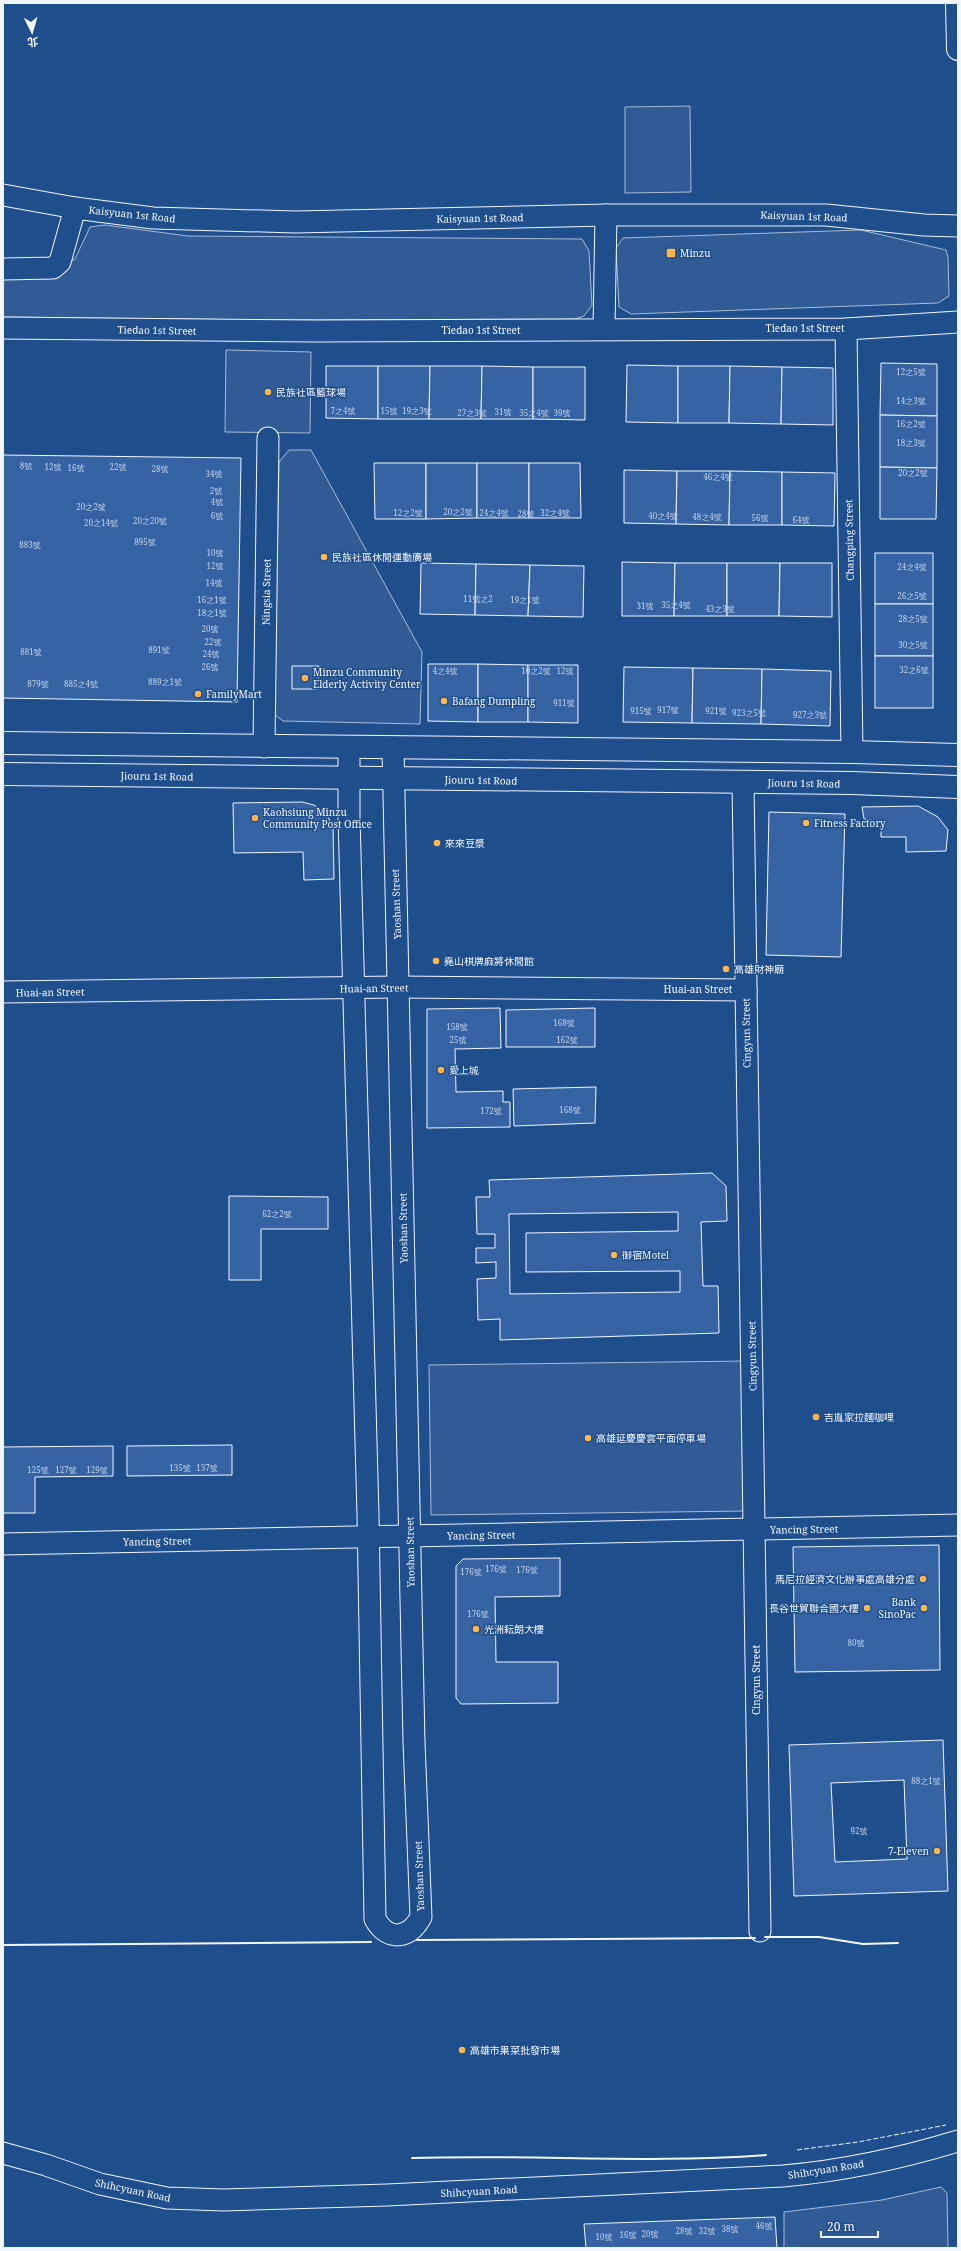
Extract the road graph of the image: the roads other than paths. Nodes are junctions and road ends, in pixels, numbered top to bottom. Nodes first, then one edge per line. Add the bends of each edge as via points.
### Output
1 (957, 3) edge
2 (958, 49) edge
3 (3, 195) edge
4 (75, 208) junction
5 (606, 215) junction
6 (958, 226) edge
7 (3, 269) edge
8 (958, 322) edge
9 (3, 328) edge
10 (604, 328) junction
11 (846, 329) junction
12 (268, 438) dead end
13 (3, 743) edge
14 (264, 747) junction
15 (349, 747) junction
16 (393, 747) junction
17 (852, 752) junction
18 (958, 755) edge
19 (3, 774) edge
20 (349, 777) junction
21 (393, 777) junction
22 (743, 782) junction
23 (958, 787) edge
24 (398, 987) junction
25 (354, 988) junction
26 (746, 990) junction
27 (3, 992) edge
28 (958, 1525) edge
29 (755, 1530) junction
30 (410, 1536) junction
31 (369, 1537) junction
32 (3, 1544) edge
33 (760, 1931) dead end
34 (958, 2141) edge
35 (3, 2153) edge

1 - 2 main road
3 - 4 street, Kaisyuan 1st Road
4 - 5 street, Kaisyuan 1st Road via 153,218 296,222
4 - 7 street via 60,262 53,268
5 - 6 street, Kaisyuan 1st Road via 826,215
5 - 10 street
8 - 11 street, Tiedao 1st Street
9 - 10 street, Tiedao 1st Street
10 - 11 street, Tiedao 1st Street
11 - 17 street, Changping Street
12 - 14 street, Ningsia Street
13 - 14 main road
14 - 15 main road
15 - 16 main road
15 - 20 street, Yaoshan Street
16 - 17 main road
16 - 21 street, Yaoshan Street
17 - 18 main road
19 - 20 main road, Jiouru 1st Road
20 - 21 main road, Jiouru 1st Road
20 - 25 street, Yaoshan Street
21 - 22 main road, Jiouru 1st Road
21 - 24 street, Yaoshan Street
22 - 23 main road, Jiouru 1st Road
22 - 26 street, Cingyun Street
24 - 25 street, Huai-an Street
24 - 26 street, Huai-an Street
24 - 30 street, Yaoshan Street
25 - 27 street, Huai-an Street
25 - 31 street, Yaoshan Street
26 - 29 street, Cingyun Street
28 - 29 street, Yancing Street
29 - 30 street, Yancing Street
29 - 33 street, Cingyun Street
30 - 31 street, Yancing Street
30 - 31 street, Yaoshan Street via 421,1917 410,1932 398,1935 386,1932 376,1919
31 - 32 street, Yancing Street
34 - 35 street, Shihcyuan Road via 908,2155 783,2176 223,2200 167,2198 100,2184

